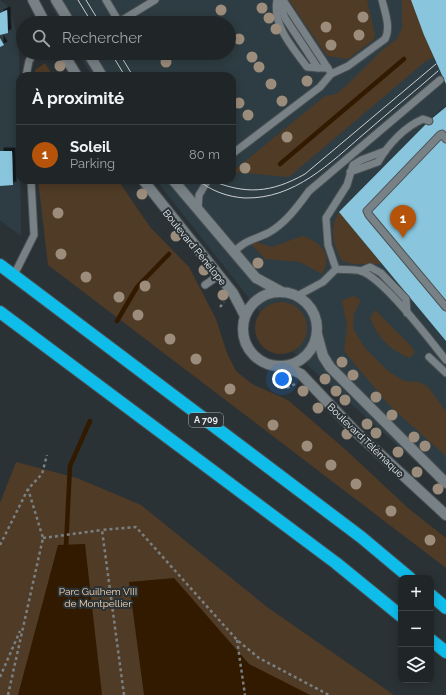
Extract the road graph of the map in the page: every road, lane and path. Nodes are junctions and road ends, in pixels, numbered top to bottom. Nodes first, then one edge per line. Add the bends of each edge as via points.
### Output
1 (33, 0) edge
2 (56, 0) edge
3 (106, 0) edge
4 (155, 0) edge
5 (278, 0) edge
6 (284, 0) edge
7 (382, 0) edge
8 (41, 16) edge
9 (66, 16) edge
10 (115, 16) edge
11 (129, 16) edge
12 (30, 60) edge
13 (67, 60) edge
14 (92, 60) edge
15 (330, 71) junction
16 (27, 72) edge
17 (74, 72) edge
18 (100, 72) edge
19 (440, 80) dead end
20 (429, 121) dead end
21 (446, 138) edge
22 (236, 151) edge
23 (30, 184) edge
24 (146, 184) edge
25 (176, 184) edge
26 (206, 184) edge
27 (198, 209) junction
28 (234, 253) junction
29 (0, 265) edge
30 (336, 269) junction
31 (14, 275) junction
32 (218, 276) junction
33 (205, 285) dead end
34 (280, 291) junction
35 (297, 296) junction
36 (446, 307) edge
37 (0, 312) edge
38 (245, 316) junction
39 (317, 333) junction
40 (428, 357) dead end
41 (446, 360) edge
42 (285, 366) junction
43 (446, 373) edge
44 (47, 455) dead end
45 (446, 483) edge
46 (28, 489) junction
47 (446, 515) edge
48 (102, 530) junction
49 (43, 538) junction
50 (0, 545) edge
51 (406, 575) edge
52 (434, 598) edge
53 (446, 608) edge
54 (398, 614) edge
55 (22, 625) junction
56 (237, 640) junction
57 (434, 642) edge
58 (446, 652) edge
59 (0, 677) edge
60 (8, 695) edge
61 (124, 695) edge
62 (245, 695) edge
63 (329, 695) edge

1 - 8 main road
2 - 9 main road
3 - 10 lane
4 - 11 lane
5 - 15 lane via 285,18 318,68
6 - 15 lane
7 - 15 lane via 388,29 385,39 348,66
12 - 16 lane
13 - 17 main road
14 - 18 main road
15 - 22 lane via 316,90
19 - 28 lane via 309,191 297,208 269,232 243,243
20 - 30 lane via 423,119 412,124 385,151 353,165 347,185 326,218 328,245
21 - 36 lane via 440,135 367,211
23 - 31 lane via 34,235
24 - 32 main road, Boulevard Pénélope
25 - 27 main road
26 - 27 lane via 199,195
27 - 28 main road
28 - 34 main road via 256,278
29 - 31 highway, A 709
30 - 35 lane via 323,282
30 - 41 lane via 361,271 377,281
31 - 51 highway, A 709 via 360,537
32 - 33 lane
32 - 38 main road, Boulevard Pénélope via 233,293
34 - 35 main road
34 - 38 main road via 259,298 250,306
35 - 39 main road via 313,311
37 - 54 highway via 336,564
38 - 42 main road via 242,326 244,337 254,356 264,362
39 - 42 main road via 306,355
39 - 45 main road via 323,356 330,367
40 - 43 lane
42 - 47 main road, Boulevard Télémaque via 301,374 355,431
44 - 46 path via 42,474
46 - 49 path
46 - 50 path
48 - 49 path
48 - 56 path via 136,527
48 - 61 path
49 - 55 path
52 - 53 highway
55 - 59 path
55 - 60 path
56 - 62 path
56 - 63 path via 259,658
57 - 58 highway

